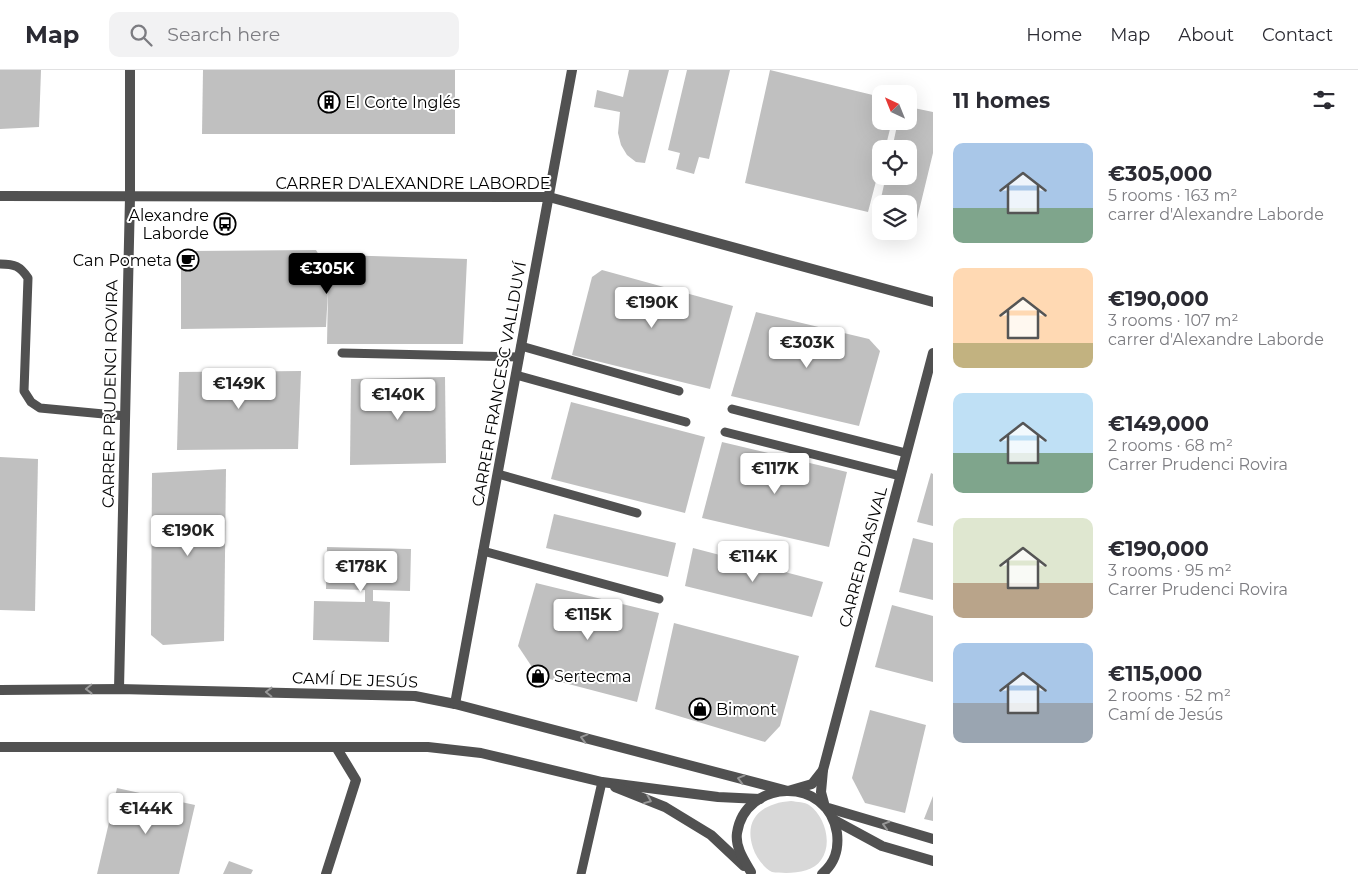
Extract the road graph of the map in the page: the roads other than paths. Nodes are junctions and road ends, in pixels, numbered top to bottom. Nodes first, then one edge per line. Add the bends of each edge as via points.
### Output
1 (130, 70) edge
2 (572, 70) edge
3 (0, 196) edge
4 (130, 197) junction
5 (549, 197) junction
6 (0, 264) edge
7 (933, 302) edge
8 (521, 346) junction
9 (342, 353) dead end
10 (933, 353) edge
11 (519, 357) junction
12 (516, 375) junction
13 (678, 391) dead end
14 (732, 409) dead end
15 (125, 416) junction
16 (686, 422) dead end
17 (725, 432) dead end
18 (906, 453) junction
19 (498, 474) junction
20 (900, 476) junction
21 (637, 513) dead end
22 (483, 551) junction
23 (659, 599) dead end
24 (119, 689) junction
25 (0, 690) edge
26 (455, 704) junction
27 (0, 747) edge
28 (336, 747) junction
29 (823, 770) junction
30 (602, 782) junction
31 (788, 791) junction
32 (760, 799) junction
33 (825, 807) junction
34 (834, 820) junction
35 (933, 839) edge
36 (933, 861) edge
37 (752, 873) edge
38 (326, 874) edge
39 (581, 874) edge
40 (822, 874) edge

1 - 4 street, CARRER PRUDENCI ROVIRA
2 - 5 street, CARRER FRANCESC VALLDUVÍ
3 - 4 street, CARRER D'ALEXANDRE LABORDE
4 - 5 street, CARRER D'ALEXANDRE LABORDE
4 - 15 street, CARRER PRUDENCI ROVIRA
5 - 7 street, CARRER D'ALEXANDRE LABORDE
5 - 8 street, CARRER FRANCESC VALLDUVÍ
6 - 15 lane via 22,269 28,278 24,391 31,402 40,408
8 - 11 street, CARRER FRANCESC VALLDUVÍ
8 - 13 lane
9 - 11 lane
10 - 18 street, CARRER D'ASIVAL
11 - 12 street, CARRER FRANCESC VALLDUVÍ
12 - 16 lane
12 - 19 street, CARRER FRANCESC VALLDUVÍ
14 - 18 lane
15 - 24 street, CARRER PRUDENCI ROVIRA
17 - 20 lane
18 - 20 street, CARRER D'ASIVAL
19 - 21 lane
19 - 22 street, CARRER FRANCESC VALLDUVÍ
20 - 29 street, CARRER D'ASIVAL
22 - 23 lane
22 - 26 street, CARRER FRANCESC VALLDUVÍ
24 -> 25 street, CAMÍ DE JESÚS
26 -> 24 street, CAMÍ DE JESÚS via 415,696
31 -> 26 street, CAMÍ DE JESÚS
27 - 28 street
28 - 30 street via 428,747 480,753
28 - 38 street via 356,780
29 - 31 street via 812,784
29 - 33 street, CARRER D'ASIVAL
30 - 32 street via 718,797
30 -> 37 street via 680,816 711,835
30 - 39 lane
31 - 32 street
31 - 33 street, CAMÍ DE JESÚS via 809,795
32 - 37 street via 748,808 737,833 742,858
33 - 34 street
35 -> 33 street
34 - 36 street via 882,846
34 - 40 street via 838,843 836,858

